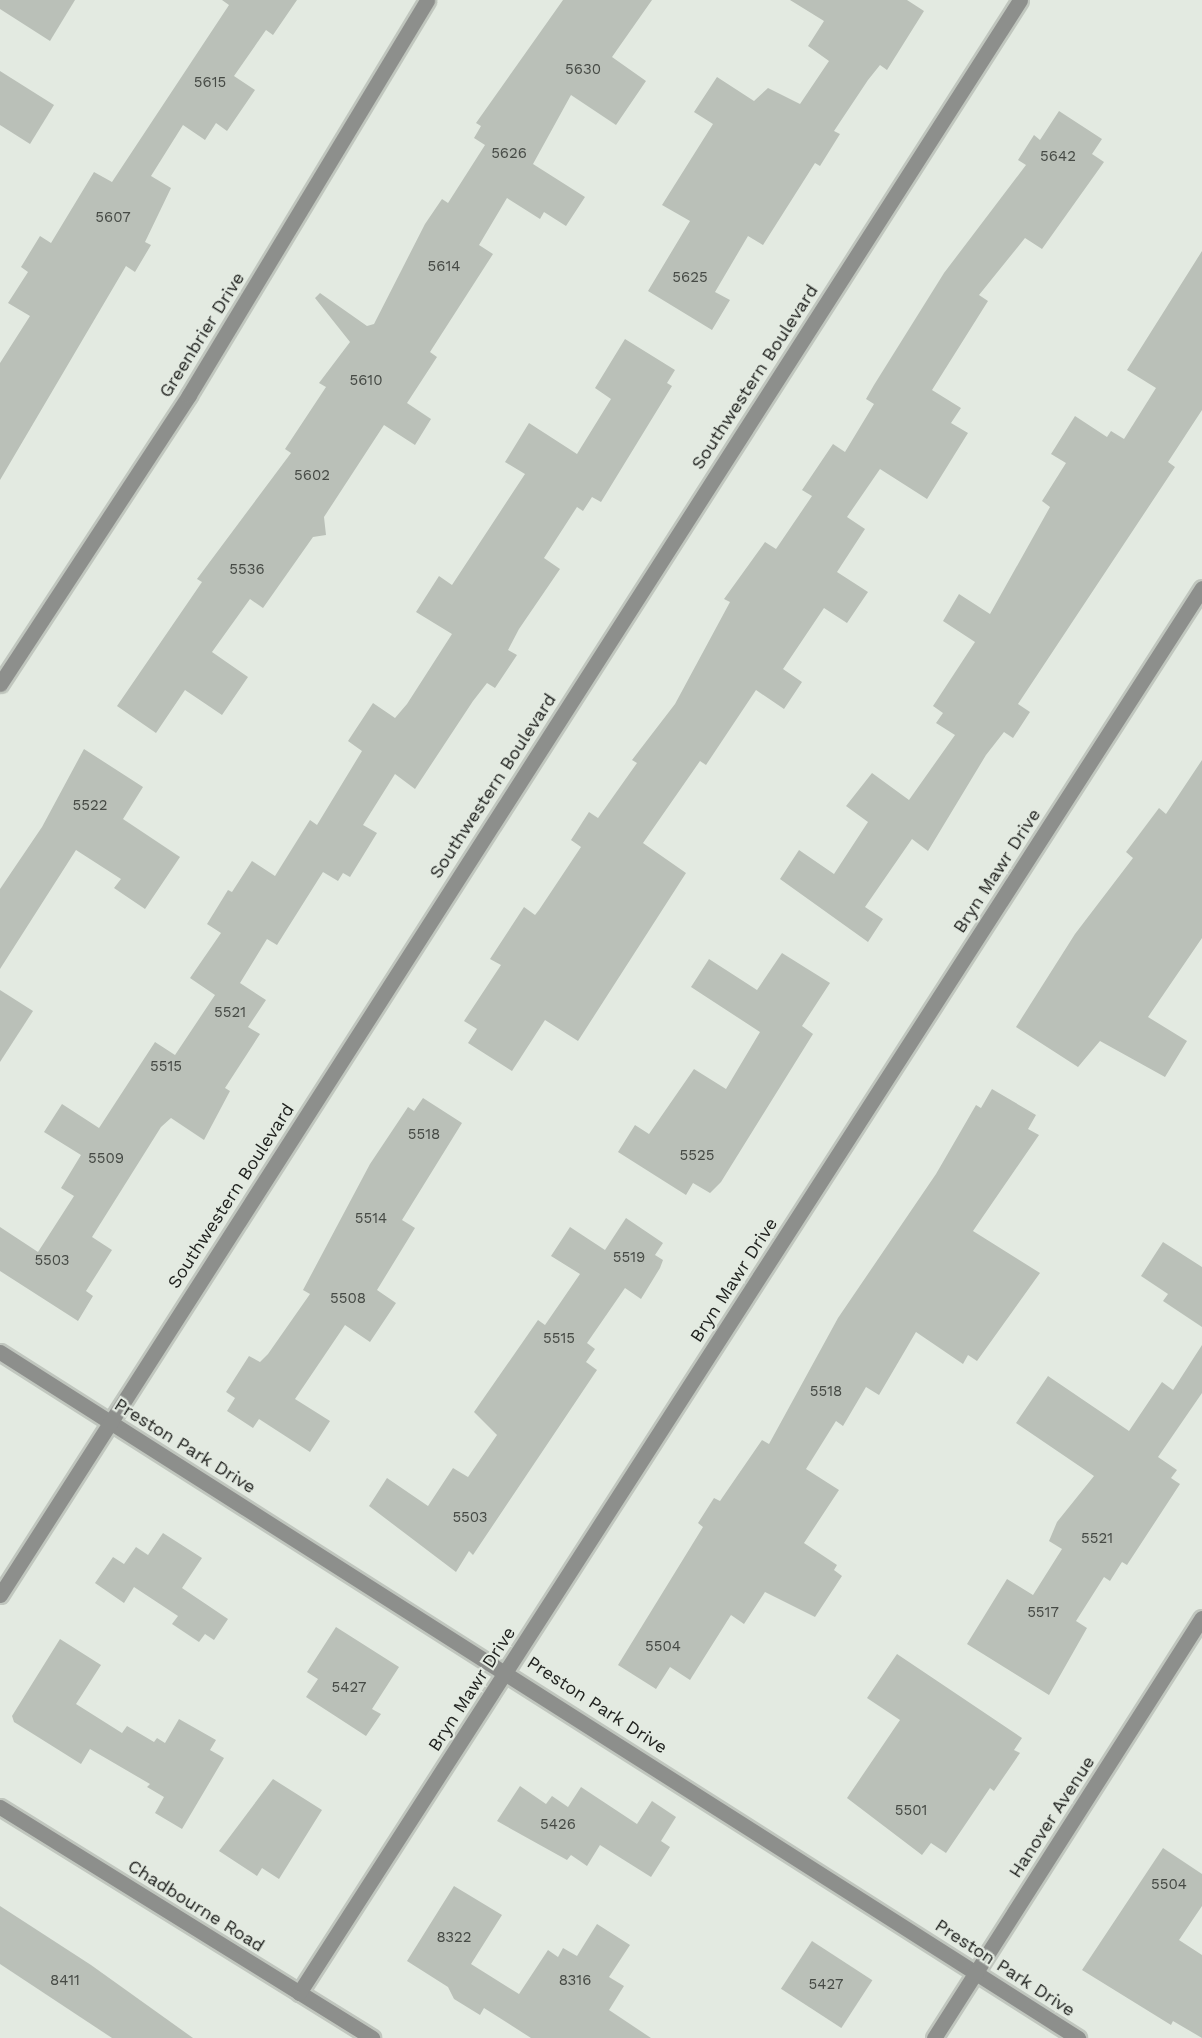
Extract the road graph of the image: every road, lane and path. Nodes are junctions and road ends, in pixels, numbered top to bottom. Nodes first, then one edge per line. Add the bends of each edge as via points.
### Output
1 (427, 0) edge
2 (1020, 0) edge
3 (1202, 588) edge
4 (0, 684) edge
5 (0, 1352) edge
6 (110, 1422) junction
7 (0, 1594) edge
8 (1202, 1618) edge
9 (507, 1670) junction
10 (0, 1807) edge
11 (975, 1973) junction
12 (299, 1993) junction
13 (372, 2038) edge
14 (934, 2038) edge
15 (1078, 2038) edge

1 - 4 street, Greenbrier Drive via 189,395
2 - 6 street, Southwestern Boulevard
3 - 9 street, Bryn Mawr Drive
5 - 6 street, Preston Park Drive
6 - 7 street, Southwestern Boulevard
6 - 9 street, Preston Park Drive
8 - 11 street, Hanover Avenue
9 - 11 street, Preston Park Drive
9 - 12 street, Bryn Mawr Drive
10 - 12 street, Chadbourne Road
11 - 14 street, Hanover Avenue
11 - 15 street, Preston Park Drive
12 - 13 street, Chadbourne Road

